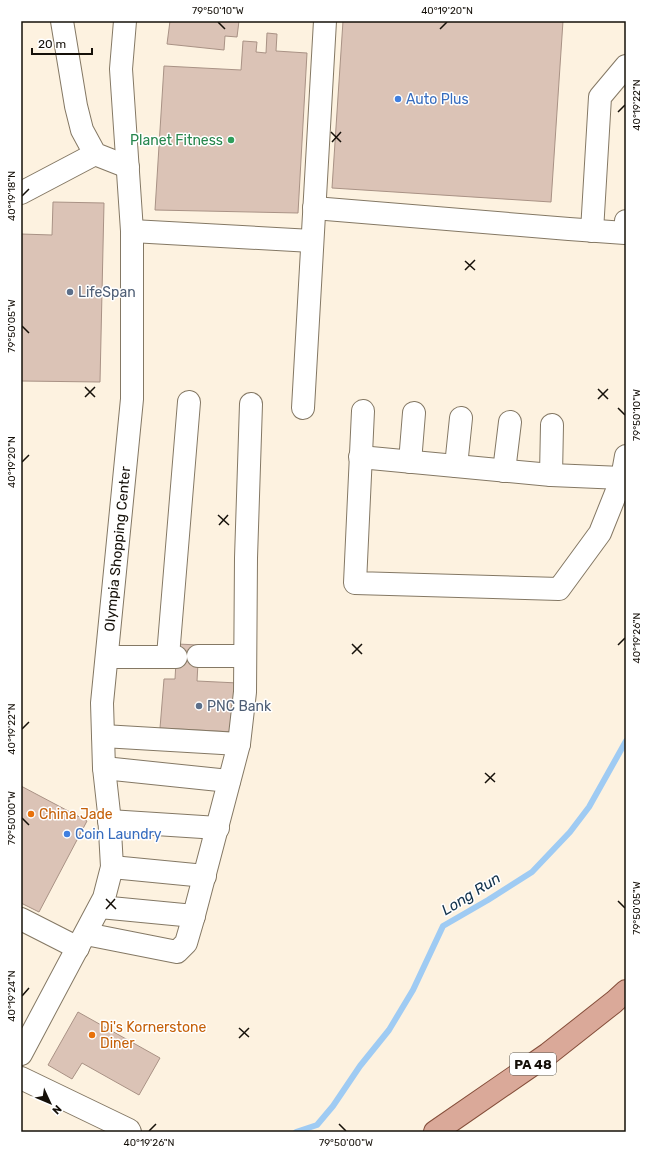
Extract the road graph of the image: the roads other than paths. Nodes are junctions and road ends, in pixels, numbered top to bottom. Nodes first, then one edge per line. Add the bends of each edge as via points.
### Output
1 (62, 21) edge
2 (125, 21) edge
3 (325, 21) edge
4 (626, 66) edge
5 (95, 154) junction
6 (128, 167) junction
7 (21, 193) edge
8 (314, 208) junction
9 (626, 229) edge
10 (132, 231) junction
11 (592, 231) junction
12 (312, 241) junction
13 (189, 402) dead end
14 (251, 404) dead end
15 (303, 408) dead end
16 (363, 411) dead end
17 (414, 413) dead end
18 (461, 418) dead end
19 (510, 422) dead end
20 (552, 425) dead end
21 (626, 456) edge
22 (360, 458) junction
23 (410, 462) junction
24 (456, 466) junction
25 (504, 470) junction
26 (551, 475) junction
27 (622, 478) junction
28 (198, 656) dead end
29 (245, 656) junction
30 (107, 657) junction
31 (103, 736) junction
32 (239, 744) junction
33 (104, 768) junction
34 (229, 781) junction
35 (109, 821) junction
36 (218, 828) junction
37 (112, 867) junction
38 (205, 876) junction
39 (100, 907) junction
40 (194, 916) junction
41 (21, 919) edge
42 (82, 941) junction
43 (626, 991) edge
44 (21, 1054) edge
45 (21, 1078) edge
46 (130, 1132) edge
47 (435, 1132) edge

1 - 5 street via 76,106 82,130
2 - 6 street, Olympia Shopping Center via 121,69
3 - 8 street
4 - 11 street via 600,97
5 - 6 street
5 - 7 street
6 - 10 street, Olympia Shopping Center
8 - 11 street
8 - 12 street
9 - 11 street
10 - 12 street
10 - 30 street, Olympia Shopping Center via 132,399
12 - 15 street
13 - 30 street via 172,657
14 - 29 street
16 - 22 street
17 - 23 street
18 - 24 street
19 - 25 street
20 - 26 street
21 - 27 street
22 - 23 street
22 - 27 street via 354,583 559,589 600,533
23 - 24 street
24 - 25 street
25 - 26 street
26 - 27 street
28 - 29 street
29 - 32 street via 245,692
30 - 31 street, Olympia Shopping Center via 102,703
31 - 32 street
31 - 33 street, Olympia Shopping Center
32 - 34 street
33 - 34 street
33 - 35 street, Olympia Shopping Center
34 - 36 street
35 - 36 street
35 - 37 street, Olympia Shopping Center
36 - 38 street
37 - 38 street
37 - 39 street, Olympia Shopping Center
38 - 40 street
39 - 40 street
39 - 42 street, Olympia Shopping Center
40 - 42 street via 186,943 177,952
41 - 42 street
42 - 44 street, Olympia Shopping Center
43 - 47 main road, PA 48 via 548,1054
45 - 46 street

